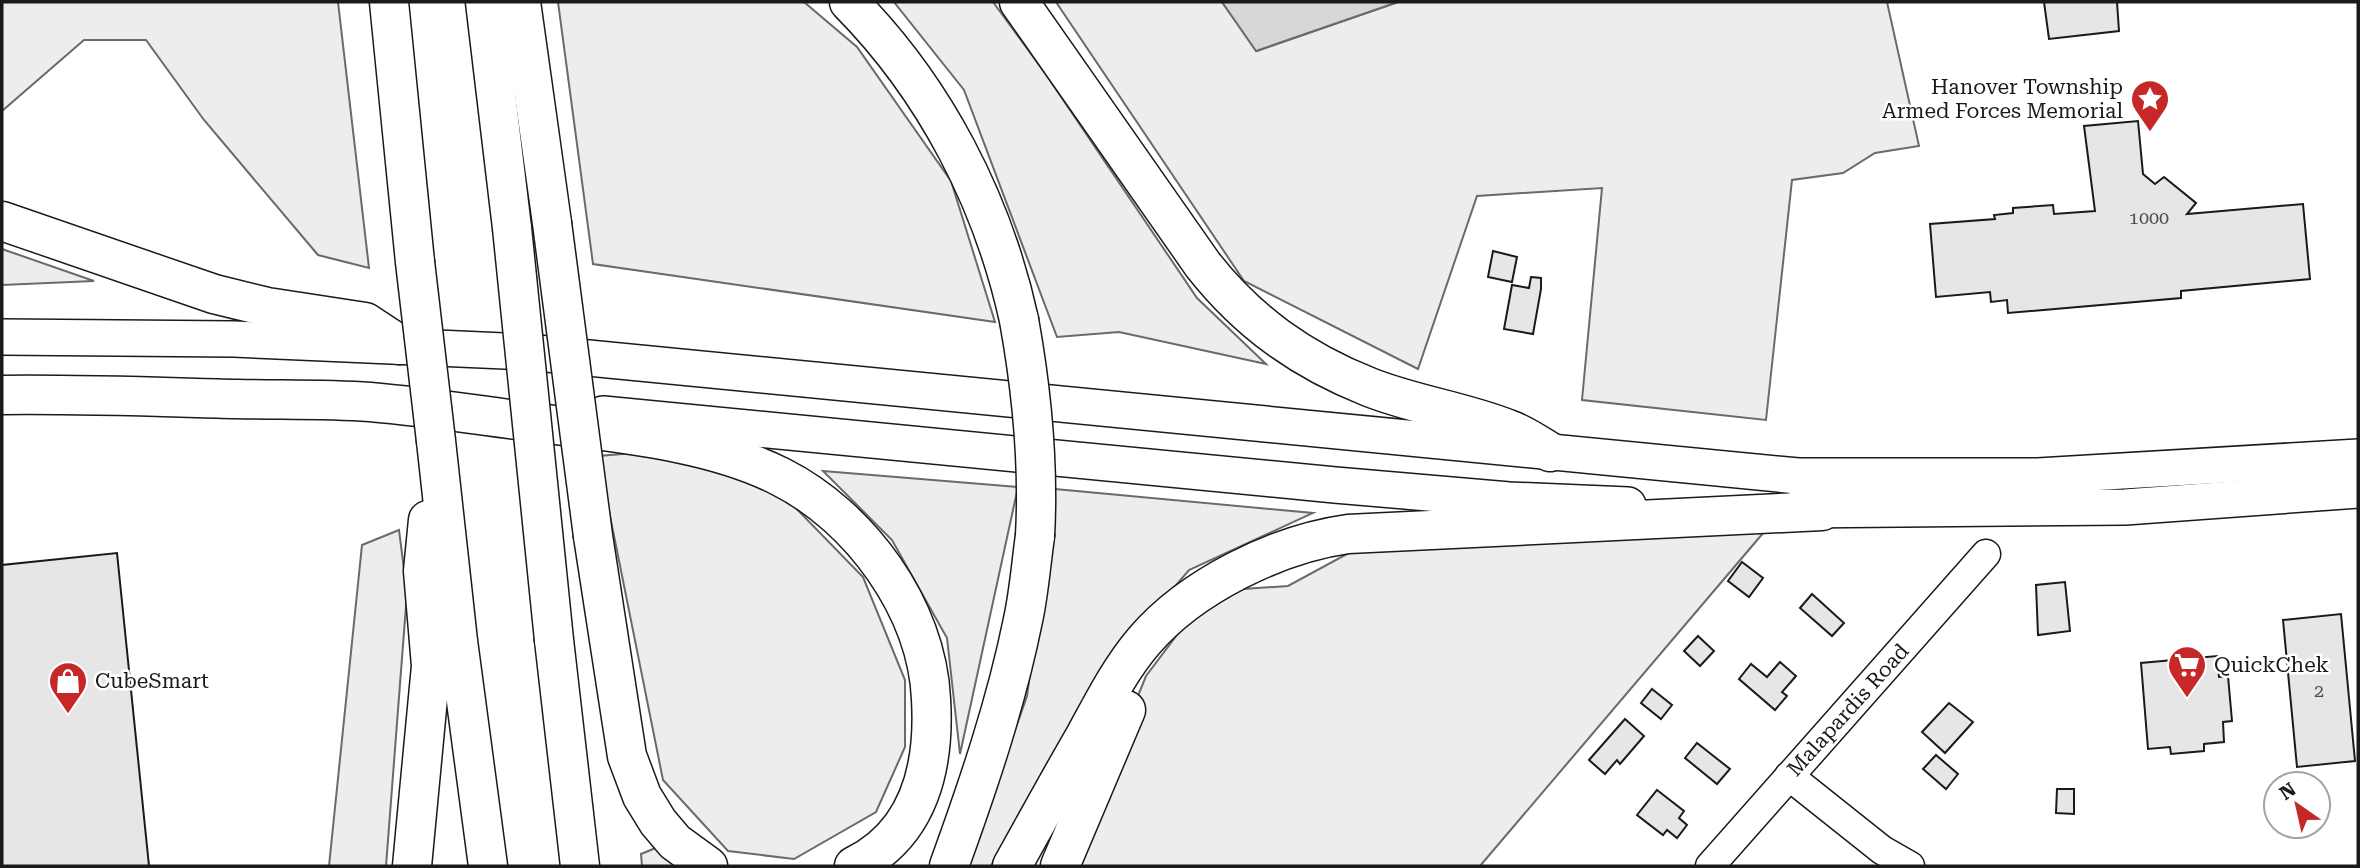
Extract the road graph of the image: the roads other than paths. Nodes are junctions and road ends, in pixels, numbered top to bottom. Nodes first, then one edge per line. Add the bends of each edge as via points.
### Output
1 (389, 2) edge
2 (485, 2) edge
3 (522, 2) edge
4 (849, 2) edge
5 (1019, 2) edge
6 (2, 221) edge
7 (2, 337) edge
8 (400, 345) junction
9 (2, 395) edge
10 (370, 402) junction
11 (436, 441) junction
12 (1550, 452) junction
13 (2358, 457) edge
14 (2358, 490) edge
15 (1822, 511) junction
16 (1986, 554) dead end
17 (1230, 576) junction
18 (1789, 776) junction
19 (412, 866) edge
20 (488, 866) edge
21 (580, 866) edge
22 (708, 866) edge
23 (854, 866) edge
24 (950, 866) edge
25 (1012, 866) edge
26 (1060, 866) edge
27 (1710, 866) edge
28 (1910, 866) edge

1 - 11 highway, bridge
2 - 21 highway, bridge
3 - 22 highway, bridge via 627,756 658,822 675,842
4 - 24 highway, bridge via 920,88 958,151 1009,273 1029,372 1037,474 1035,536 1024,618 996,728
5 - 12 highway via 1203,265 1252,320 1332,370 1371,388 1510,429
6 - 8 highway via 214,294 290,312 365,322
7 - 8 main road
8 - 12 main road via 541,353
9 - 10 highway
10 - 15 main road via 588,412 1509,500
10 - 23 highway via 683,445 780,476 835,513 870,550 894,585 914,628 931,690 933,732 928,772 917,803 887,844
11 - 19 highway via 423,571 431,666
11 - 20 highway
12 - 13 main road via 1798,477 1898,478 2155,471
14 - 15 main road via 2163,506
15 - 17 highway via 1348,534 1283,550
16 - 18 street, Malapardis Road
17 - 25 highway via 1169,618 1138,649
17 - 26 highway via 1174,630 1153,660 1106,752
18 - 27 street, Malapardis Road
18 - 28 street via 1882,850

